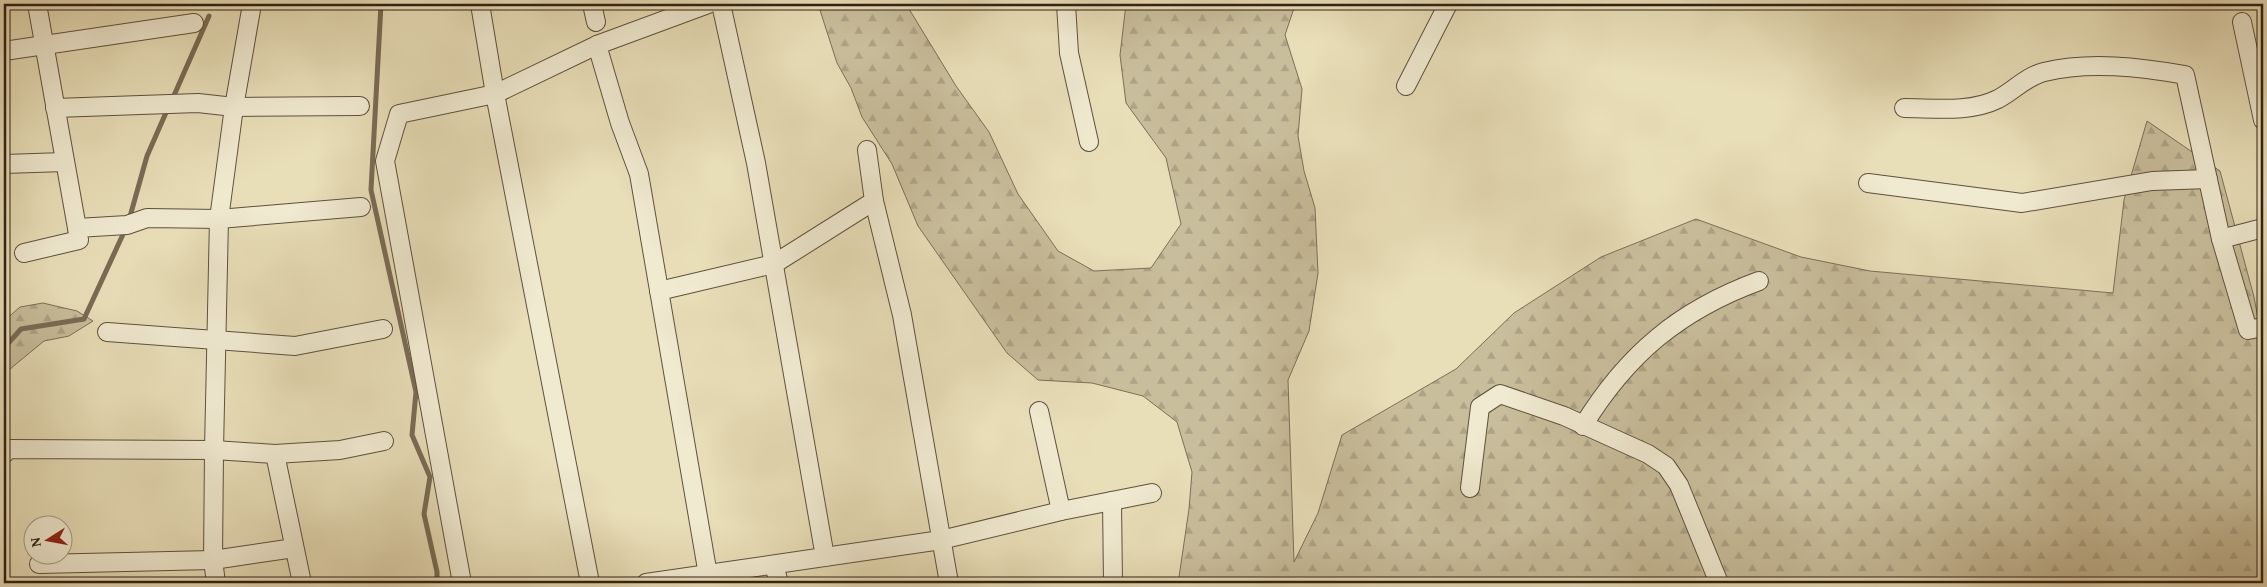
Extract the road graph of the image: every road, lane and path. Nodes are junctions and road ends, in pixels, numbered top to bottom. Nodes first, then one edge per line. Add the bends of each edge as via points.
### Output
1 (37, 4) edge
2 (252, 4) edge
3 (480, 4) edge
4 (592, 4) edge
5 (708, 4) edge
6 (721, 4) edge
7 (1066, 4) edge
8 (1448, 4) edge
9 (596, 22) dead end
10 (2242, 22) dead end
11 (194, 24) dead end
12 (597, 45) junction
13 (44, 46) junction
14 (4, 51) edge
15 (1406, 86) dead end
16 (495, 94) junction
17 (360, 106) dead end
18 (234, 107) junction
19 (55, 108) junction
20 (1904, 108) dead end
21 (2263, 120) edge
22 (1090, 142) dead end
23 (866, 150) dead end
24 (65, 162) junction
25 (4, 164) edge
26 (2208, 179) junction
27 (1868, 183) dead end
28 (874, 202) junction
29 (361, 207) dead end
30 (219, 219) junction
31 (77, 228) junction
32 (2263, 228) edge
33 (2221, 240) junction
34 (24, 253) dead end
35 (774, 264) junction
36 (1759, 281) dead end
37 (660, 291) junction
38 (2263, 326) edge
39 (383, 329) dead end
40 (107, 332) dead end
41 (215, 340) junction
42 (1039, 411) dead end
43 (1584, 426) junction
44 (384, 441) dead end
45 (214, 450) junction
46 (4, 454) edge
47 (275, 454) junction
48 (1470, 488) dead end
49 (1152, 493) dead end
50 (1112, 501) junction
51 (1061, 511) junction
52 (941, 540) junction
53 (294, 548) junction
54 (825, 556) junction
55 (213, 560) junction
56 (72, 563) edge
57 (774, 565) junction
58 (708, 575) junction
59 (216, 583) edge
60 (302, 583) edge
61 (462, 583) edge
62 (590, 583) edge
63 (646, 583) edge
64 (779, 583) edge
65 (949, 583) edge
66 (1114, 583) edge
67 (1720, 583) edge

1 - 13 street
2 - 18 street
3 - 16 street
4 - 9 street
5 - 12 street
6 - 35 street via 756,163
7 - 22 street via 1070,53
8 - 15 street
10 - 21 street
11 - 13 street
12 - 16 street
12 - 37 street via 620,124 639,174
13 - 14 street
13 - 19 street
16 - 61 street via 400,114 385,161
16 - 62 street
17 - 18 street
18 - 19 street via 198,104
18 - 30 street
19 - 24 street
20 - 26 street via 1978,106 2000,98 2026,79 2047,72 2105,67 2185,75
23 - 28 street
24 - 25 street
24 - 31 street
26 - 27 street via 2152,181 2022,203
26 - 33 street
28 - 35 street
28 - 52 street via 902,315
29 - 30 street
30 - 31 street via 147,218 127,225
30 - 41 street
31 - 34 street via 79,240
32 - 33 street
33 - 38 street via 2248,330
35 - 37 street
35 - 54 street
36 - 43 street via 1694,310 1652,341 1614,380
37 - 58 street
39 - 41 street via 295,346
40 - 41 street
41 - 45 street
42 - 51 street
43 - 48 street via 1544,408 1500,394 1480,407
43 - 67 street via 1648,454 1673,475
44 - 47 street via 340,450
45 - 46 street via 9,449
45 - 47 street
45 - 55 street
47 - 53 street
49 - 50 street
50 - 51 street
50 - 66 street
51 - 52 street
52 - 54 street
52 - 65 street
53 - 55 street
53 - 60 street
54 - 57 street
55 - 56 street
55 - 59 street
57 - 58 street
57 - 64 street
58 - 63 street

